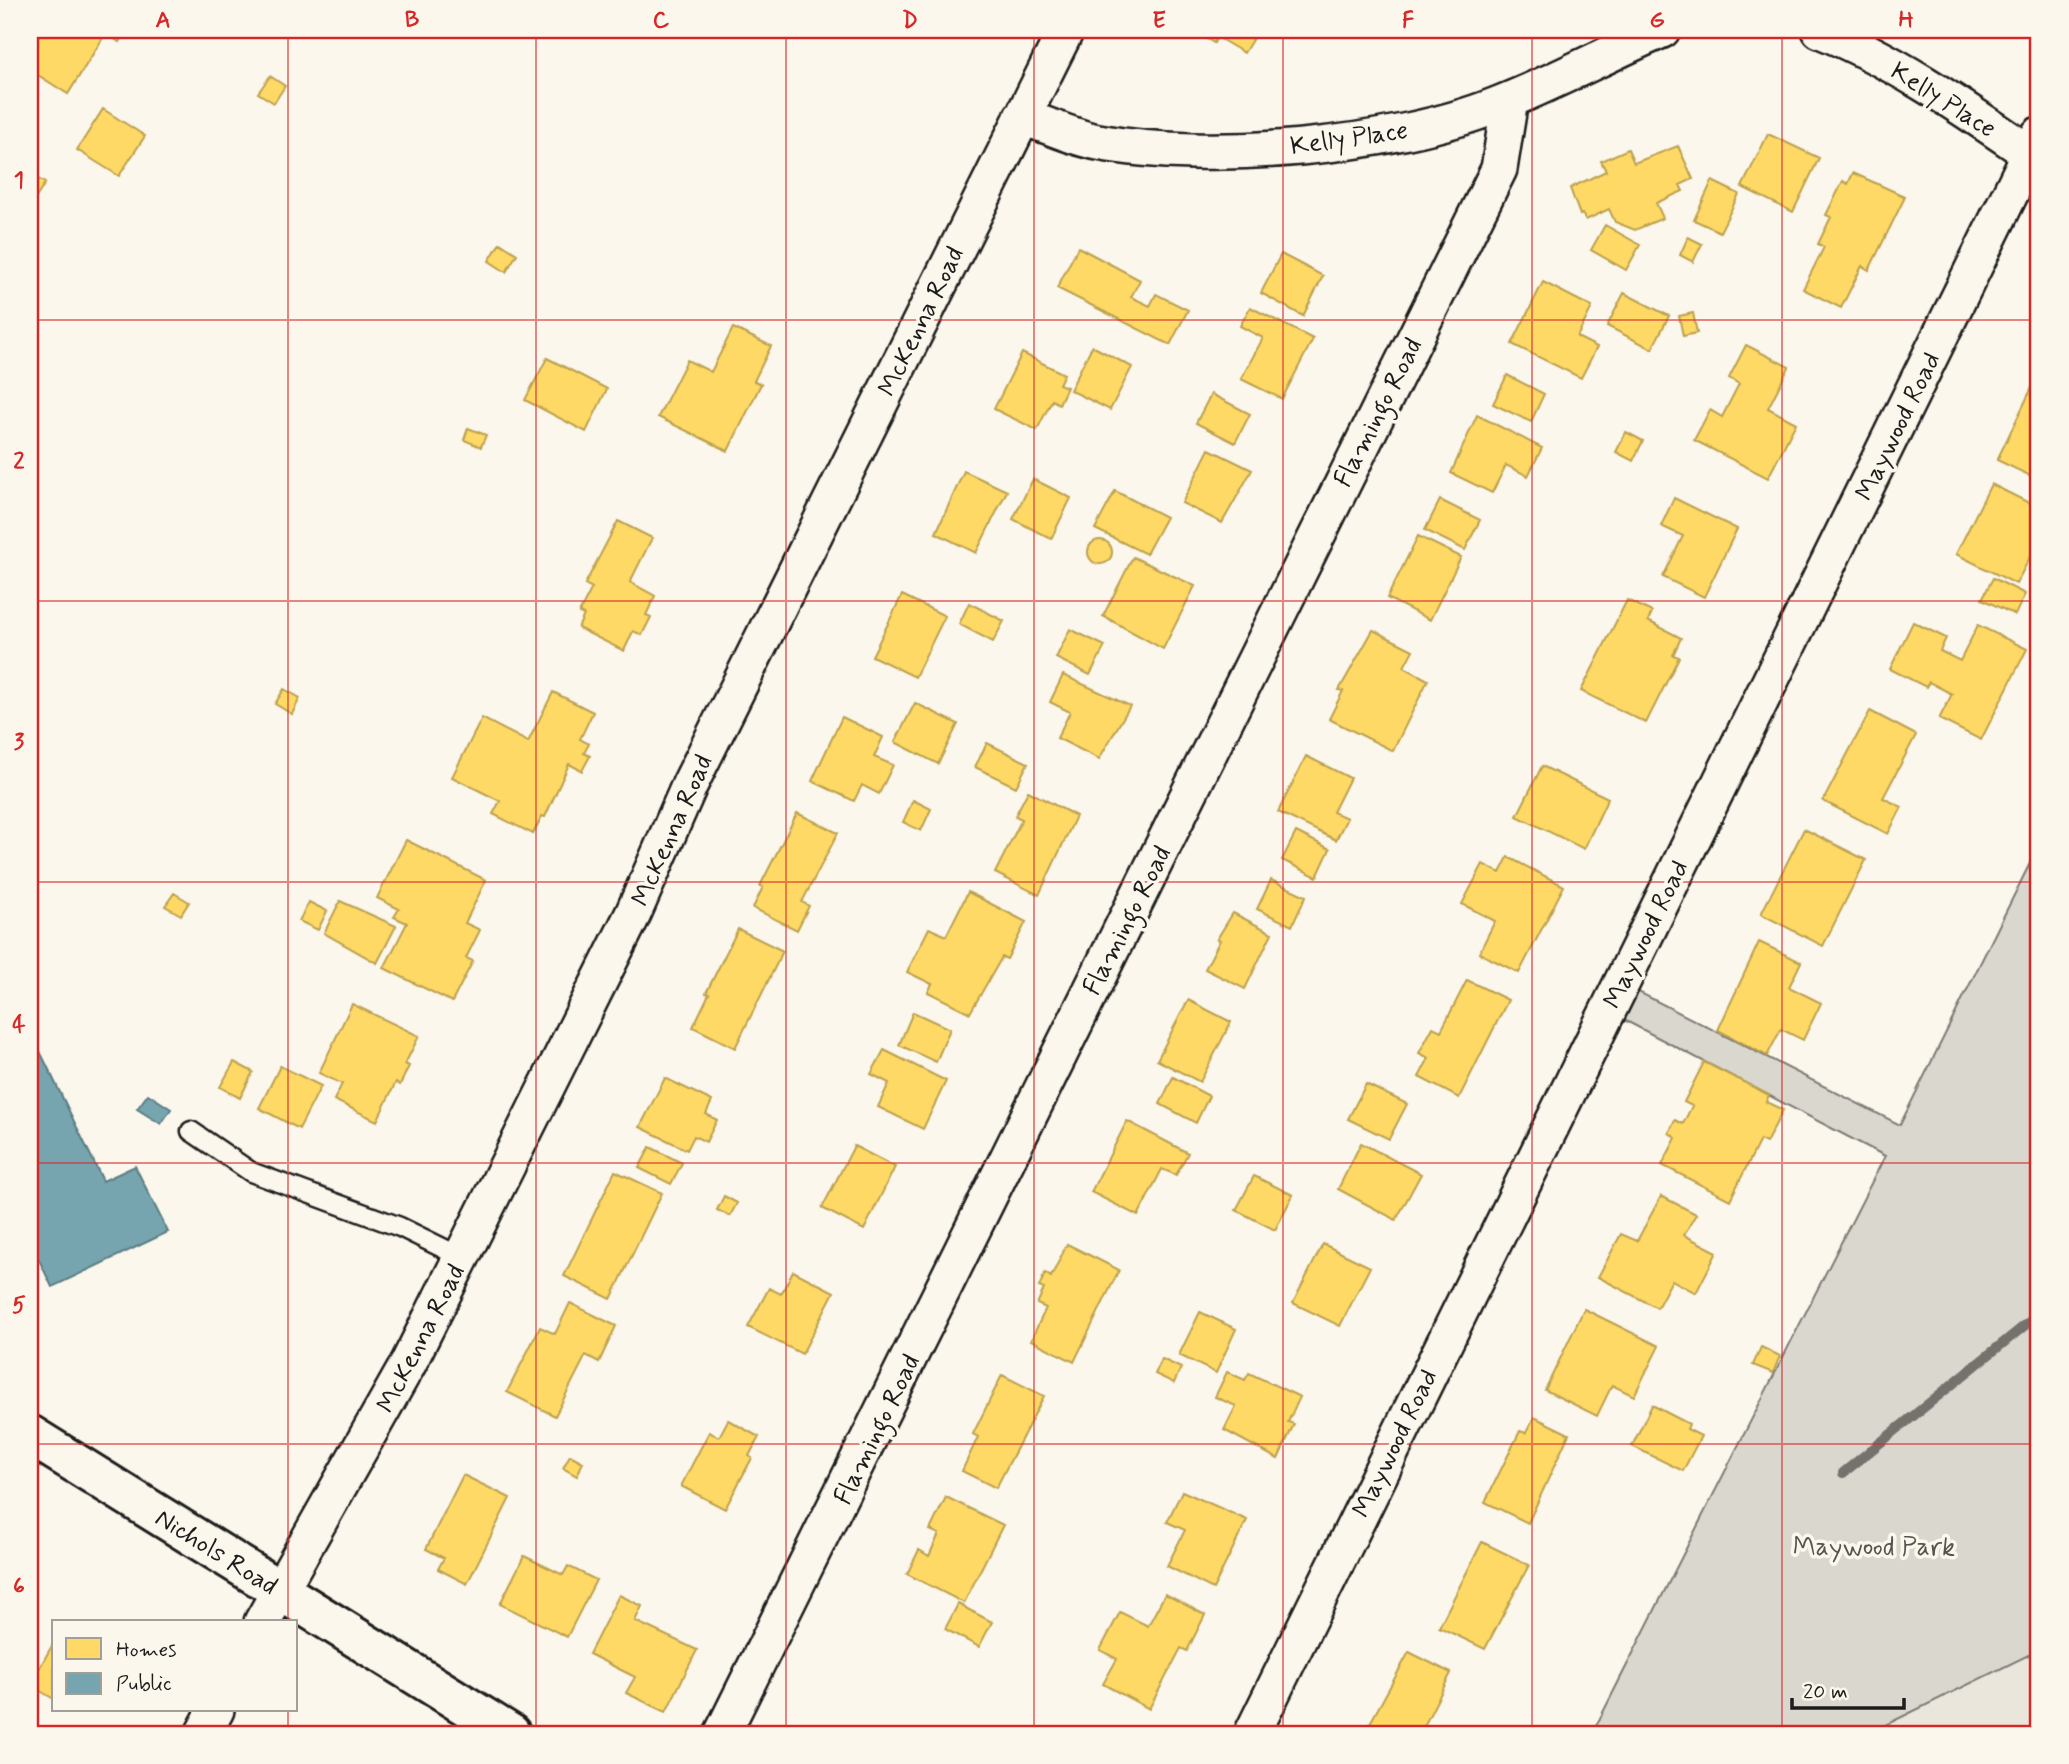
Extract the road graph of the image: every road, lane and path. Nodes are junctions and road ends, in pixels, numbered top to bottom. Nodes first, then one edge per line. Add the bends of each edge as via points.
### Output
1 (1066, 30) edge
2 (1662, 30) edge
3 (1820, 30) edge
4 (1510, 100) junction
5 (1022, 117) junction
6 (2034, 144) edge
7 (191, 1131) dead end
8 (461, 1257) junction
9 (30, 1435) edge
10 (271, 1606) edge
11 (297, 1620) edge
12 (298, 1620) edge
13 (215, 1712) edge
14 (203, 1734) edge
15 (511, 1734) edge
16 (722, 1734) edge
17 (1252, 1734) edge

1 - 5 street, McKenna Road
2 - 4 street, Kelly Place
3 - 6 street, Kelly Place
4 - 5 street, Kelly Place via 1392,135 1210,152 1094,142
4 - 16 street, Flamingo Road via 1499,169
5 - 8 street, McKenna Road
6 - 17 street, Maywood Road
7 - 8 lane via 251,1172 400,1227
8 - 10 street, McKenna Road via 408,1364
9 - 10 street, Nichols Road
10 - 11 street, Nichols Road
12 - 15 street, Nichols Road
13 - 14 street

